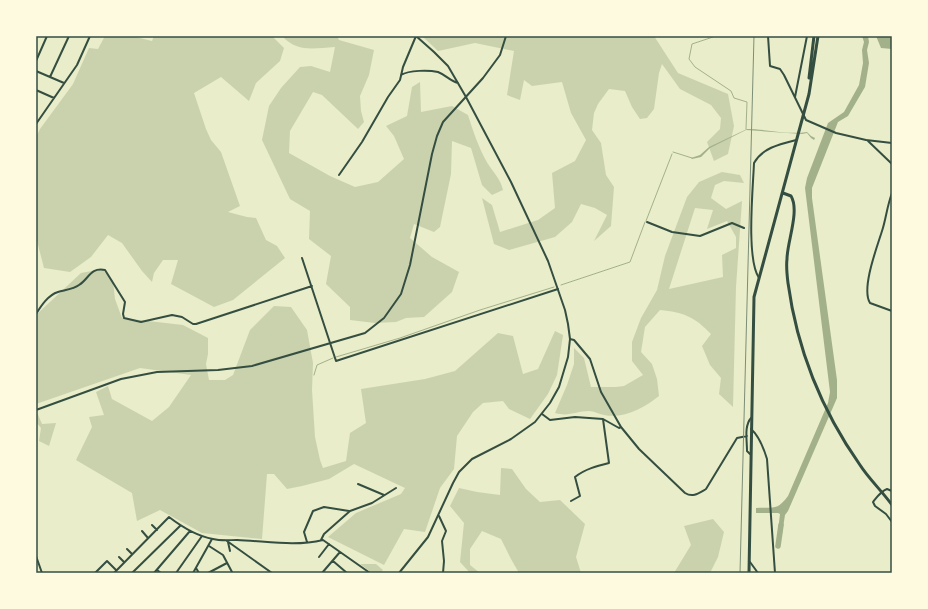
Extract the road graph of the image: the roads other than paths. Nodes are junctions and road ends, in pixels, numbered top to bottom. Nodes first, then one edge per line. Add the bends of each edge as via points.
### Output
1 (47, 36) edge
2 (69, 36) edge
3 (90, 36) edge
4 (416, 36) edge
5 (506, 36) edge
6 (768, 36) edge
7 (807, 36) edge
8 (814, 36) edge
9 (818, 36) edge
10 (36, 61) edge
11 (36, 71) edge
12 (401, 75) junction
13 (50, 77) junction
14 (64, 83) junction
15 (458, 83) junction
16 (36, 90) edge
17 (466, 97) junction
18 (54, 98) junction
19 (795, 98) junction
20 (803, 115) junction
21 (36, 124) edge
22 (796, 140) junction
23 (866, 140) junction
24 (892, 143) edge
25 (892, 164) edge
26 (339, 175) dead end
27 (783, 193) junction
28 (892, 193) edge
29 (647, 222) dead end
30 (744, 228) dead end
31 (302, 258) dead end
32 (758, 278) junction
33 (312, 286) junction
34 (558, 289) junction
35 (892, 311) edge
36 (36, 314) edge
37 (570, 338) junction
38 (330, 342) junction
39 (36, 410) edge
40 (542, 414) junction
41 (751, 418) junction
42 (603, 419) junction
43 (621, 428) junction
44 (751, 429) junction
45 (746, 436) junction
46 (750, 454) junction
47 (358, 484) dead end
48 (396, 488) dead end
49 (892, 491) edge
50 (384, 495) junction
51 (571, 502) dead end
52 (891, 504) edge
53 (349, 511) junction
54 (439, 516) junction
55 (892, 522) edge
56 (152, 525) dead end
57 (180, 526) junction
58 (156, 530) junction
59 (142, 531) dead end
60 (190, 531) junction
61 (202, 536) junction
62 (148, 538) junction
63 (212, 539) junction
64 (321, 540) junction
65 (227, 541) junction
66 (307, 543) junction
67 (329, 544) junction
68 (208, 546) junction
69 (127, 549) dead end
70 (230, 551) dead end
71 (340, 552) junction
72 (132, 554) junction
73 (36, 556) edge
74 (119, 557) dead end
75 (318, 557) dead end
76 (332, 561) junction
77 (749, 561) junction
78 (124, 562) junction
79 (227, 563) junction
80 (196, 568) junction
81 (116, 570) junction
82 (157, 570) junction
83 (232, 572) edge
84 (42, 573) edge
85 (94, 573) edge
86 (114, 573) edge
87 (132, 573) edge
88 (154, 573) edge
89 (161, 573) edge
90 (176, 573) edge
91 (193, 573) edge
92 (199, 573) edge
93 (208, 573) edge
94 (272, 573) edge
95 (322, 573) edge
96 (347, 573) edge
97 (370, 573) edge
98 (399, 573) edge
99 (444, 573) edge
100 (749, 573) edge
101 (758, 573) edge
102 (775, 573) edge

1 - 10 street
2 - 13 street
3 - 14 street via 77,65
4 - 12 street
4 - 15 street via 442,59
5 - 17 street via 500,55
6 - 19 street via 770,66 780,69
7 - 19 street
8 - 20 highway
9 - 20 highway
11 - 13 street
12 - 15 street via 410,71 438,72
12 - 26 street via 362,142
13 - 14 street
14 - 18 street
15 - 17 street
16 - 18 street
17 - 34 street via 497,153 537,236
17 - 38 street via 443,122 437,136 410,265 401,294 384,318 365,332
18 - 21 street
19 - 20 street
20 - 22 highway
20 - 23 street via 806,120 836,133
22 - 27 highway
22 - 32 street via 769,148 759,155 754,163 751,252
23 - 24 street
23 - 25 street
27 - 32 highway
27 - 52 highway via 791,196 794,204 786,259 789,291 799,338 809,368 846,445
28 - 35 street via 871,264 868,300
29 - 30 street via 672,232 700,236 732,224
31 - 33 street
32 - 41 highway via 753,310
33 - 36 street via 196,324 172,316 142,322 124,318 125,302 105,270 101,269 89,274 80,285 56,292 47,298
33 - 38 street
34 - 37 street
34 - 38 street via 336,361
37 - 40 street via 563,376
37 - 43 street via 590,359 601,392
38 - 39 street via 252,366 157,372 121,379
40 - 42 street via 550,420 575,417
40 - 54 street via 525,430 480,454 467,464 453,483
41 - 44 highway
41 - 45 street
42 - 43 street
42 - 51 street via 610,462 575,477 580,496
43 - 45 street via 639,450 688,495 706,489 737,438
44 - 46 highway
44 - 102 street via 766,454
45 - 46 street via 747,451
46 - 77 highway
47 - 50 street
48 - 50 street
49 - 55 street via 886,489 873,502
50 - 53 street via 372,503
53 - 64 street via 324,534
53 - 66 street via 324,507 313,511 304,532
54 - 98 street via 428,537
54 - 99 street via 446,531 442,541
56 - 58 street
57 - 58 street via 169,517
57 - 60 street
57 - 87 street
58 - 62 street
59 - 62 street
60 - 61 street
60 - 82 street
61 - 63 street
61 - 90 street
62 - 72 street
63 - 65 street
63 - 68 street
64 - 66 street
64 - 67 street
65 - 66 street
65 - 70 street
65 - 94 street
67 - 71 street
67 - 75 street
68 - 79 street via 223,555
68 - 80 street
69 - 72 street
71 - 76 street
71 - 97 street
72 - 78 street
73 - 84 street
74 - 78 street
76 - 95 street
76 - 96 street
77 - 100 highway
77 - 101 street
78 - 81 street
79 - 83 street
79 - 93 street
80 - 91 street
80 - 92 street
81 - 85 street via 107,561
81 - 86 street
82 - 88 street
82 - 89 street

